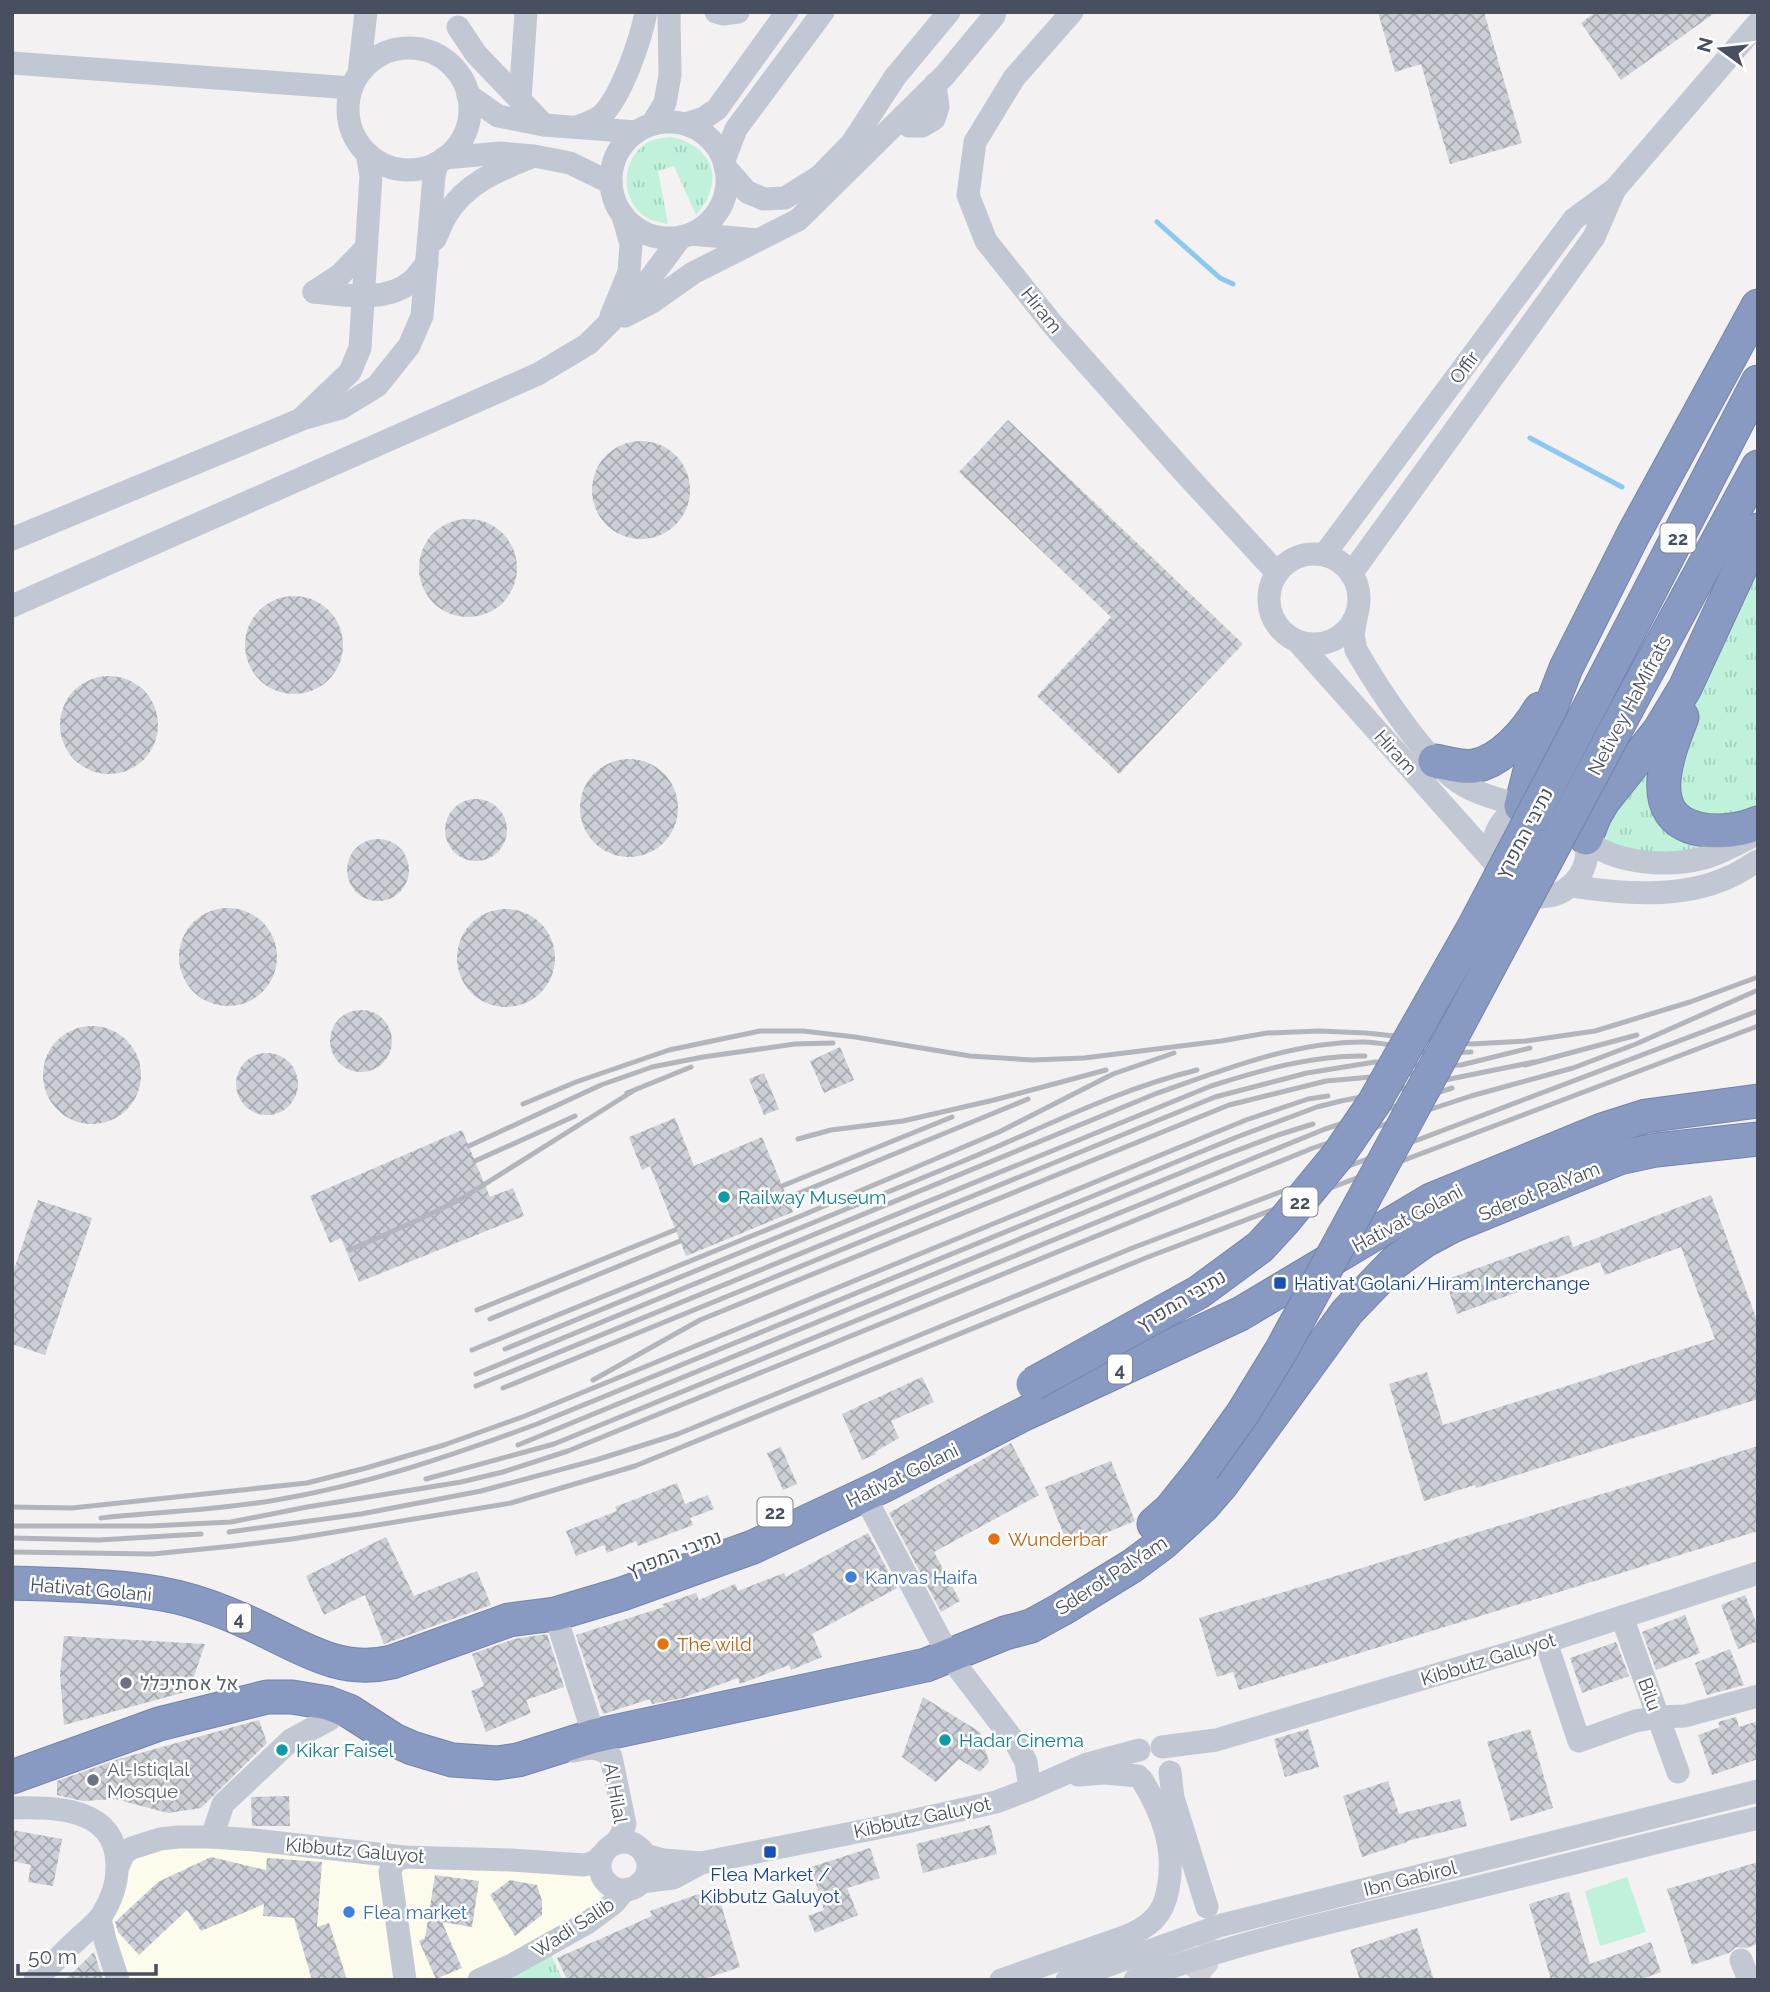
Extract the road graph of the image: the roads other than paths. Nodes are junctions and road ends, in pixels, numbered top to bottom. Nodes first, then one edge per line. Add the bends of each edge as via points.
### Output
1 (366, 12) edge
2 (526, 12) edge
3 (646, 12) edge
4 (669, 12) edge
5 (716, 12) edge
6 (738, 12) edge
7 (787, 12) edge
8 (823, 12) edge
9 (949, 12) edge
10 (995, 12) edge
11 (1072, 12) edge
12 (458, 20) edge
13 (1758, 23) edge
14 (12, 63) edge
15 (355, 80) junction
16 (465, 86) junction
17 (520, 100) junction
18 (686, 124) junction
19 (544, 125) junction
20 (577, 127) junction
21 (644, 128) junction
22 (367, 153) junction
23 (534, 156) junction
24 (441, 161) junction
25 (725, 163) junction
26 (611, 183) junction
27 (1615, 189) junction
28 (623, 216) junction
29 (686, 235) junction
30 (759, 240) junction
31 (366, 248) junction
32 (427, 259) junction
33 (363, 296) junction
34 (1758, 306) edge
35 (607, 325) junction
36 (1758, 382) edge
37 (302, 418) junction
38 (1758, 467) edge
39 (1758, 530) edge
40 (12, 539) edge
41 (1324, 555) junction
42 (1277, 573) junction
43 (1351, 574) junction
44 (12, 606) edge
45 (1357, 611) junction
46 (1721, 612) junction
47 (1298, 642) junction
48 (1566, 668) junction
49 (1597, 694) joint
50 (1435, 761) junction
51 (1521, 806) junction
52 (1758, 823) edge
53 (1758, 833) edge
54 (1586, 838) junction
55 (1758, 861) edge
56 (1494, 862) junction
57 (1571, 886) junction
58 (1758, 1101) edge
59 (1758, 1139) edge
60 (857, 1497) junction
61 (1758, 1573) edge
62 (12, 1583) edge
63 (555, 1614) junction
64 (1622, 1616) junction
65 (509, 1620) junction
66 (1005, 1633) junction
67 (1546, 1642) junction
68 (949, 1656) junction
69 (1758, 1696) edge
70 (1658, 1717) junction
71 (330, 1719) dead end
72 (594, 1742) junction
73 (1139, 1750) junction
74 (1168, 1762) junction
75 (1678, 1772) dead end
76 (12, 1777) edge
77 (1056, 1777) junction
78 (1140, 1778) junction
79 (1030, 1789) junction
80 (1758, 1791) edge
81 (12, 1808) edge
82 (1758, 1818) edge
83 (212, 1837) junction
84 (608, 1849) junction
85 (645, 1856) junction
86 (404, 1857) junction
87 (701, 1863) junction
88 (117, 1869) junction
89 (635, 1886) junction
90 (1207, 1907) dead end
91 (100, 1918) junction
92 (35, 1980) edge
93 (118, 1980) edge
94 (405, 1980) edge
95 (478, 1980) edge
96 (1001, 1980) edge
97 (1067, 1980) edge
98 (1135, 1980) edge

1 - 15 street
2 - 17 street
3 - 20 street via 635,53 614,98 601,116
4 - 21 street via 670,75 665,103
5 - 6 street
7 - 18 street via 717,109
8 - 25 street via 736,129
9 - 25 street via 895,77 852,143 820,176 785,198 764,199 747,192
10 - 30 street via 935,84 798,220
11 - 42 street, Hiram via 1014,78 975,142 968,195 986,241 1053,325
12 - 16 street
12 - 17 street via 476,54
13 - 27 street, Offir
14 - 15 street
15 - 16 street via 371,60 387,52 421,48 451,64
15 - 22 street via 348,109 351,130
16 - 19 street via 498,116
16 - 24 street via 465,132
17 - 19 street
18 - 21 street via 669,121
18 - 25 street via 715,143
19 - 20 street
20 - 21 street
21 - 26 street via 620,149
22 - 24 street via 397,169 417,169
22 - 31 street via 371,176
23 - 24 street via 500,153
23 - 26 street via 570,163
23 - 32 street via 491,173 466,190 447,214
24 - 32 street via 434,176
25 - 29 street via 728,178 717,214
26 - 28 street
27 - 41 street, Offir via 1574,219
27 - 43 street, Offir via 1594,237
28 - 29 street via 650,236 669,239
28 - 35 street via 631,244 629,272
29 - 30 street
29 - 35 street
30 - 35 street
31 - 33 street
31 - 33 street via 341,275 314,292
32 - 33 street via 411,282 390,292
32 - 37 street via 422,316 410,345 377,386 341,408
33 - 37 street via 360,348 350,372
34 - 48 highway
35 - 44 street via 588,344 537,374
36 - 49 highway, Netivey HaMifrats / 22
37 - 40 street
38 - 66 highway, Netivey HaMifrats / 22, bridge via 1451,1039 1243,1413 1170,1510
39 - 46 highway
41 - 42 street via 1298,557
41 - 43 street
42 - 47 street via 1271,585 1270,613 1286,635
43 - 45 street via 1359,598
45 - 47 street via 1351,625 1328,643
45 - 50 street, Hiram via 1356,650
46 - 52 highway via 1671,745 1665,769 1666,806 1692,828 1735,831
46 - 54 highway via 1659,732 1604,800
47 - 56 street, Hiram
48 - 50 highway via 1518,739 1492,760 1473,766
48 - 51 highway via 1537,744
49 - 65 highway, נתיבי המפרץ / 22, bridge via 1474,927 1374,1103 1339,1154 1260,1247 1199,1292 874,1467 695,1546 550,1597
50 - 51 street, Hiram via 1462,785
51 - 54 street via 1553,804 1568,811
51 - 56 street via 1501,823 1495,835
53 - 54 street via 1704,858 1670,862 1637,862 1611,855
54 - 57 street via 1585,864
55 - 57 street via 1729,877 1669,893
56 - 57 street via 1511,888 1525,895 1557,895
58 - 60 highway, Hativat Golani / 4 via 1635,1119 1432,1200 1240,1314
59 - 66 highway, Sderot PalYam via 1619,1158 1452,1226 1414,1248 1347,1312 1203,1506 1132,1566 1031,1626
60 - 63 highway, Hativat Golani / 4 via 753,1547
60 - 68 street via 868,1503
61 - 64 street, Kibbutz Galuyot
62 - 65 highway, Hativat Golani / 4 via 120,1587 178,1597 228,1613 329,1660 361,1667 392,1662
63 - 65 highway, Hativat Golani / 4
63 - 72 street, Al Hilal
64 - 67 street, Kibbutz Galuyot
64 - 70 street, Bilu
66 - 68 highway, Sderot PalYam
67 - 70 street via 1579,1741
67 - 74 street, Kibbutz Galuyot via 1216,1740
68 - 72 highway, Sderot PalYam
68 - 79 street via 1017,1745 1026,1762
69 - 70 street via 1685,1716
70 - 75 street, Bilu
71 - 83 street via 291,1740 223,1804
72 - 76 highway, Sderot PalYam via 497,1763 452,1760 394,1741 349,1711 328,1703 277,1696 159,1724
72 - 84 street, Al Hilal via 611,1758 625,1824
73 - 74 street via 1150,1744
73 - 77 street, Kibbutz Galuyot
73 - 78 street via 1133,1766
74 - 78 street via 1163,1780
74 - 90 street via 1173,1797
77 - 78 street, Kibbutz Galuyot via 1105,1773
77 - 79 street, Kibbutz Galuyot
78 - 96 street via 1156,1806 1171,1851 1166,1899 1156,1917 1127,1936
79 - 87 street, Kibbutz Galuyot via 996,1802
80 - 97 street, Ibn Gabirol via 1234,1922
81 - 88 street via 61,1809 99,1822 114,1844
82 - 98 street, Ibn Gabirol via 1335,1920
83 - 86 street, Kibbutz Galuyot
83 - 88 street, Kibbutz Galuyot via 143,1843 124,1853
84 - 85 street via 621,1842 635,1845
84 - 86 street, Kibbutz Galuyot via 596,1862 584,1864
84 - 89 street via 600,1863 603,1877 614,1888
85 - 87 street, Kibbutz Galuyot
85 - 89 street via 647,1870
86 - 94 street via 394,1861 390,1872
87 - 89 street, Kibbutz Galuyot via 673,1878
88 - 91 street via 110,1900
89 - 95 street, Wadi Salib via 587,1923
91 - 92 street
91 - 93 street

